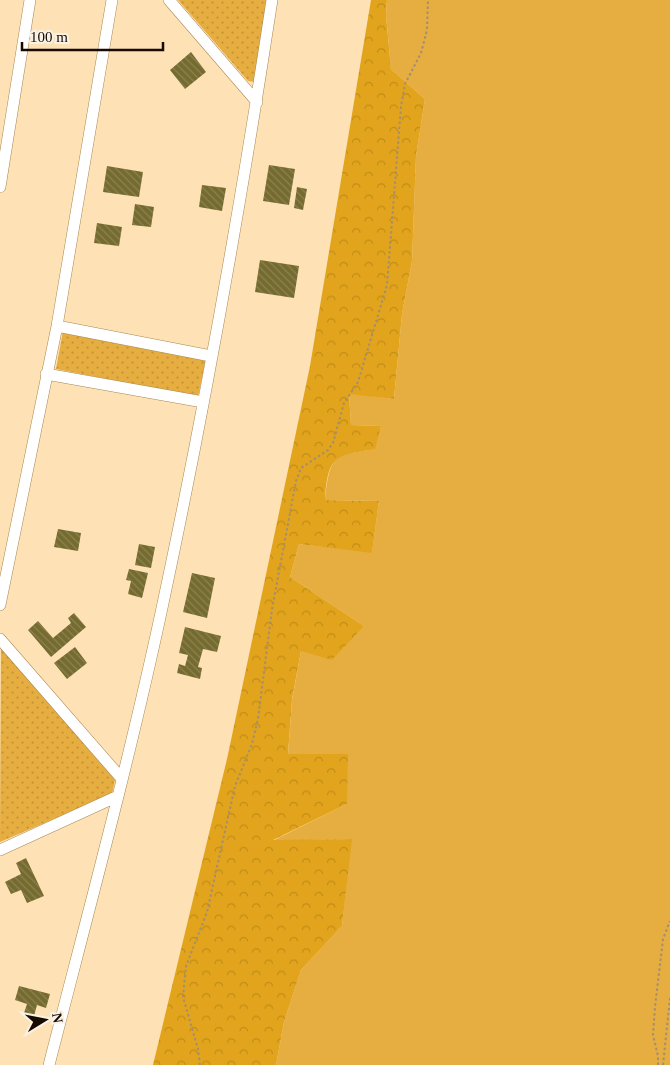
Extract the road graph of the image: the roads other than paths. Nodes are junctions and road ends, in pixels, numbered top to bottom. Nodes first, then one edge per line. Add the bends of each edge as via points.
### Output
1 (30, 0) edge
2 (112, 0) edge
3 (169, 0) edge
4 (272, 0) edge
5 (257, 102) junction
6 (0, 188) edge
7 (57, 326) junction
8 (211, 356) junction
9 (46, 374) junction
10 (203, 402) junction
11 (0, 605) edge
12 (0, 639) edge
13 (122, 780) junction
14 (118, 796) junction
15 (0, 850) edge
16 (49, 1065) edge

1 - 6 street
2 - 7 street
3 - 5 street
4 - 5 street
5 - 8 street
7 - 8 street
7 - 9 street
8 - 10 street
9 - 10 street
9 - 11 street
10 - 13 street via 162,609
12 - 13 street
13 - 14 street
14 - 15 street
14 - 16 street

